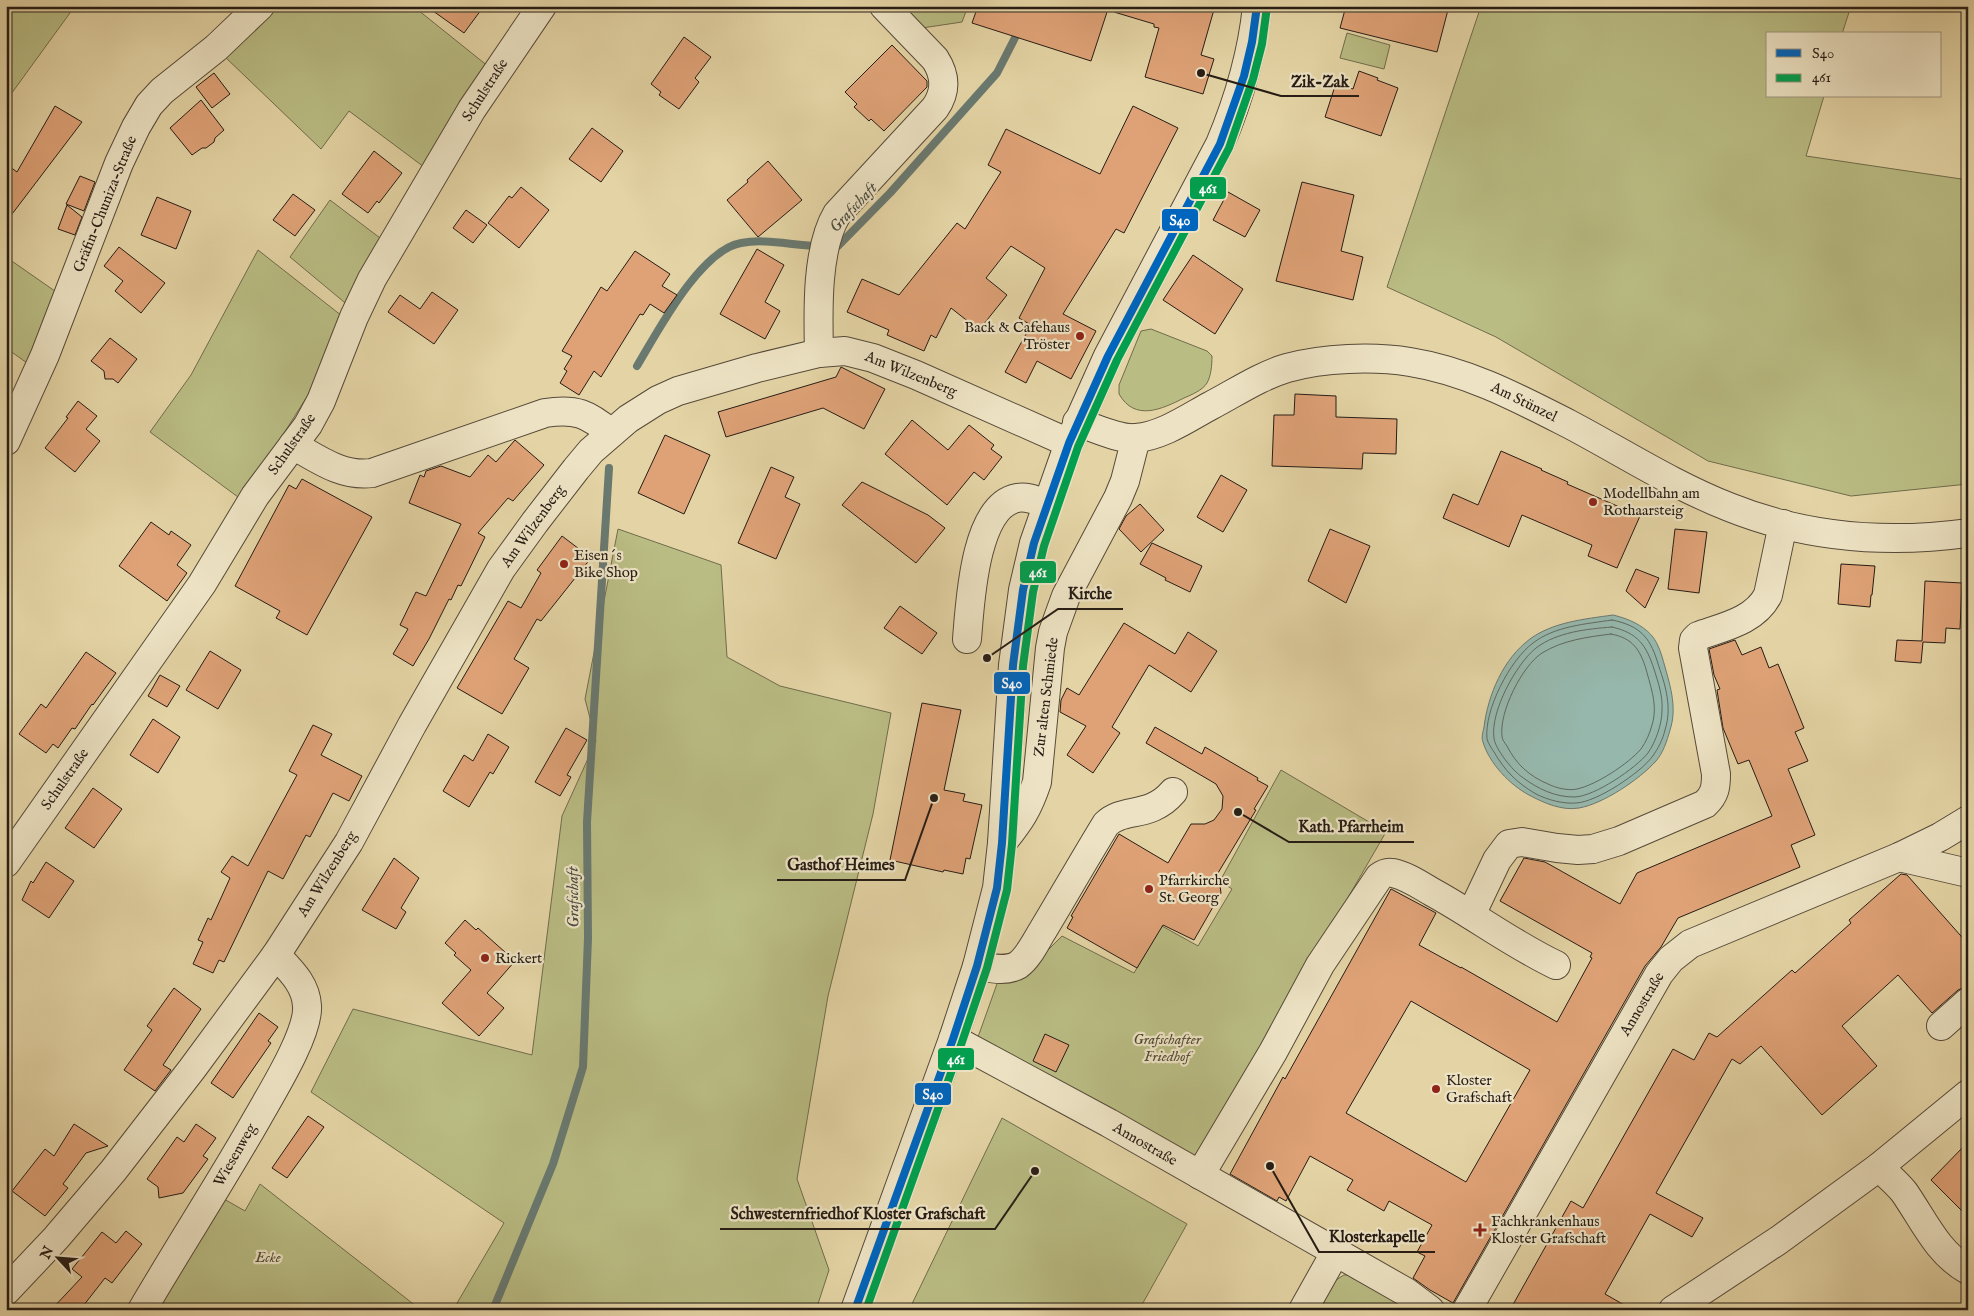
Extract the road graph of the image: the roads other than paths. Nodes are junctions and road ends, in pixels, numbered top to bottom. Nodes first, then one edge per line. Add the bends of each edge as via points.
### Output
1 (260, 6) edge
2 (542, 6) edge
3 (884, 6) edge
4 (1257, 6) edge
5 (819, 353) junction
6 (1073, 432) junction
7 (611, 433) junction
8 (1136, 438) junction
9 (6, 441) edge
10 (293, 446) junction
11 (1047, 504) junction
12 (1783, 524) junction
13 (1968, 533) edge
14 (967, 639) dead end
15 (1173, 792) dead end
16 (1968, 820) edge
17 (1002, 843) junction
18 (1899, 857) junction
19 (6, 863) edge
20 (1968, 873) edge
21 (1471, 915) junction
22 (276, 955) junction
23 (1556, 965) dead end
24 (977, 966) junction
25 (1968, 1002) edge
26 (1941, 1026) dead end
27 (953, 1039) junction
28 (1968, 1094) edge
29 (1879, 1167) junction
30 (1200, 1175) junction
31 (1335, 1253) junction
32 (1968, 1270) edge
33 (6, 1291) edge
34 (142, 1310) edge
35 (855, 1310) edge
36 (1303, 1310) edge
37 (1430, 1310) edge
38 (1467, 1310) edge
39 (1673, 1310) edge

1 - 9 street, Gräfin-Chuniza-Straße via 216,48 162,91 136,126 41,364
2 - 10 street, Schulstraße via 472,109 372,279 321,401
3 - 5 street via 935,59 944,79 943,89 935,108 837,214 829,231 820,275
4 - 6 street via 1242,86 1225,131 1108,356
5 - 6 street, Am Wilzenberg via 845,350 873,358 960,394
5 - 7 street, Am Wilzenberg via 678,391 640,410
6 - 8 street, Am Stünzel
6 - 11 street
7 - 10 street via 575,411 545,412 372,473 358,475 336,469
7 - 22 street, Am Wilzenberg via 562,486 501,569 349,842
8 - 12 street, Am Stünzel via 1166,430 1286,368 1355,359 1410,362 1470,377 1496,388 1699,494 1730,508
8 - 17 street, Zur alten Schmiede via 1118,498 1079,569 1057,620 1050,648 1037,782 1021,821
10 - 19 street, Schulstraße via 255,496 202,584
11 - 14 street via 1017,498 1004,504 995,514 984,533 978,555
11 - 17 street via 1021,599 1013,665
12 - 13 street, Am Stünzel via 1859,538 1892,539
12 - 21 street via 1768,595 1760,608 1694,640 1716,774 1711,799 1647,829 1593,849 1557,848 1522,842 1509,844 1497,860
15 - 24 street via 1155,807 1114,818 1106,824 1020,964 1001,969
16 - 18 street, Annostraße
17 - 24 street via 997,888
18 - 20 street
18 - 38 street, Annostraße via 1690,944 1671,959 1659,974
21 - 23 street
21 - 30 street via 1400,875 1391,872 1379,877 1320,964
22 - 33 street, Am Wilzenberg via 114,1171
22 - 34 street, Wiesenweg via 305,992 307,1016 283,1074
24 - 27 street
25 - 26 street
27 - 30 street, Annostraße
27 - 35 street
28 - 29 street
29 - 32 street via 1902,1190 1943,1250
29 - 39 street via 1779,1240
30 - 31 street, Annostraße
31 - 36 street
31 - 37 street, Annostraße via 1406,1292

